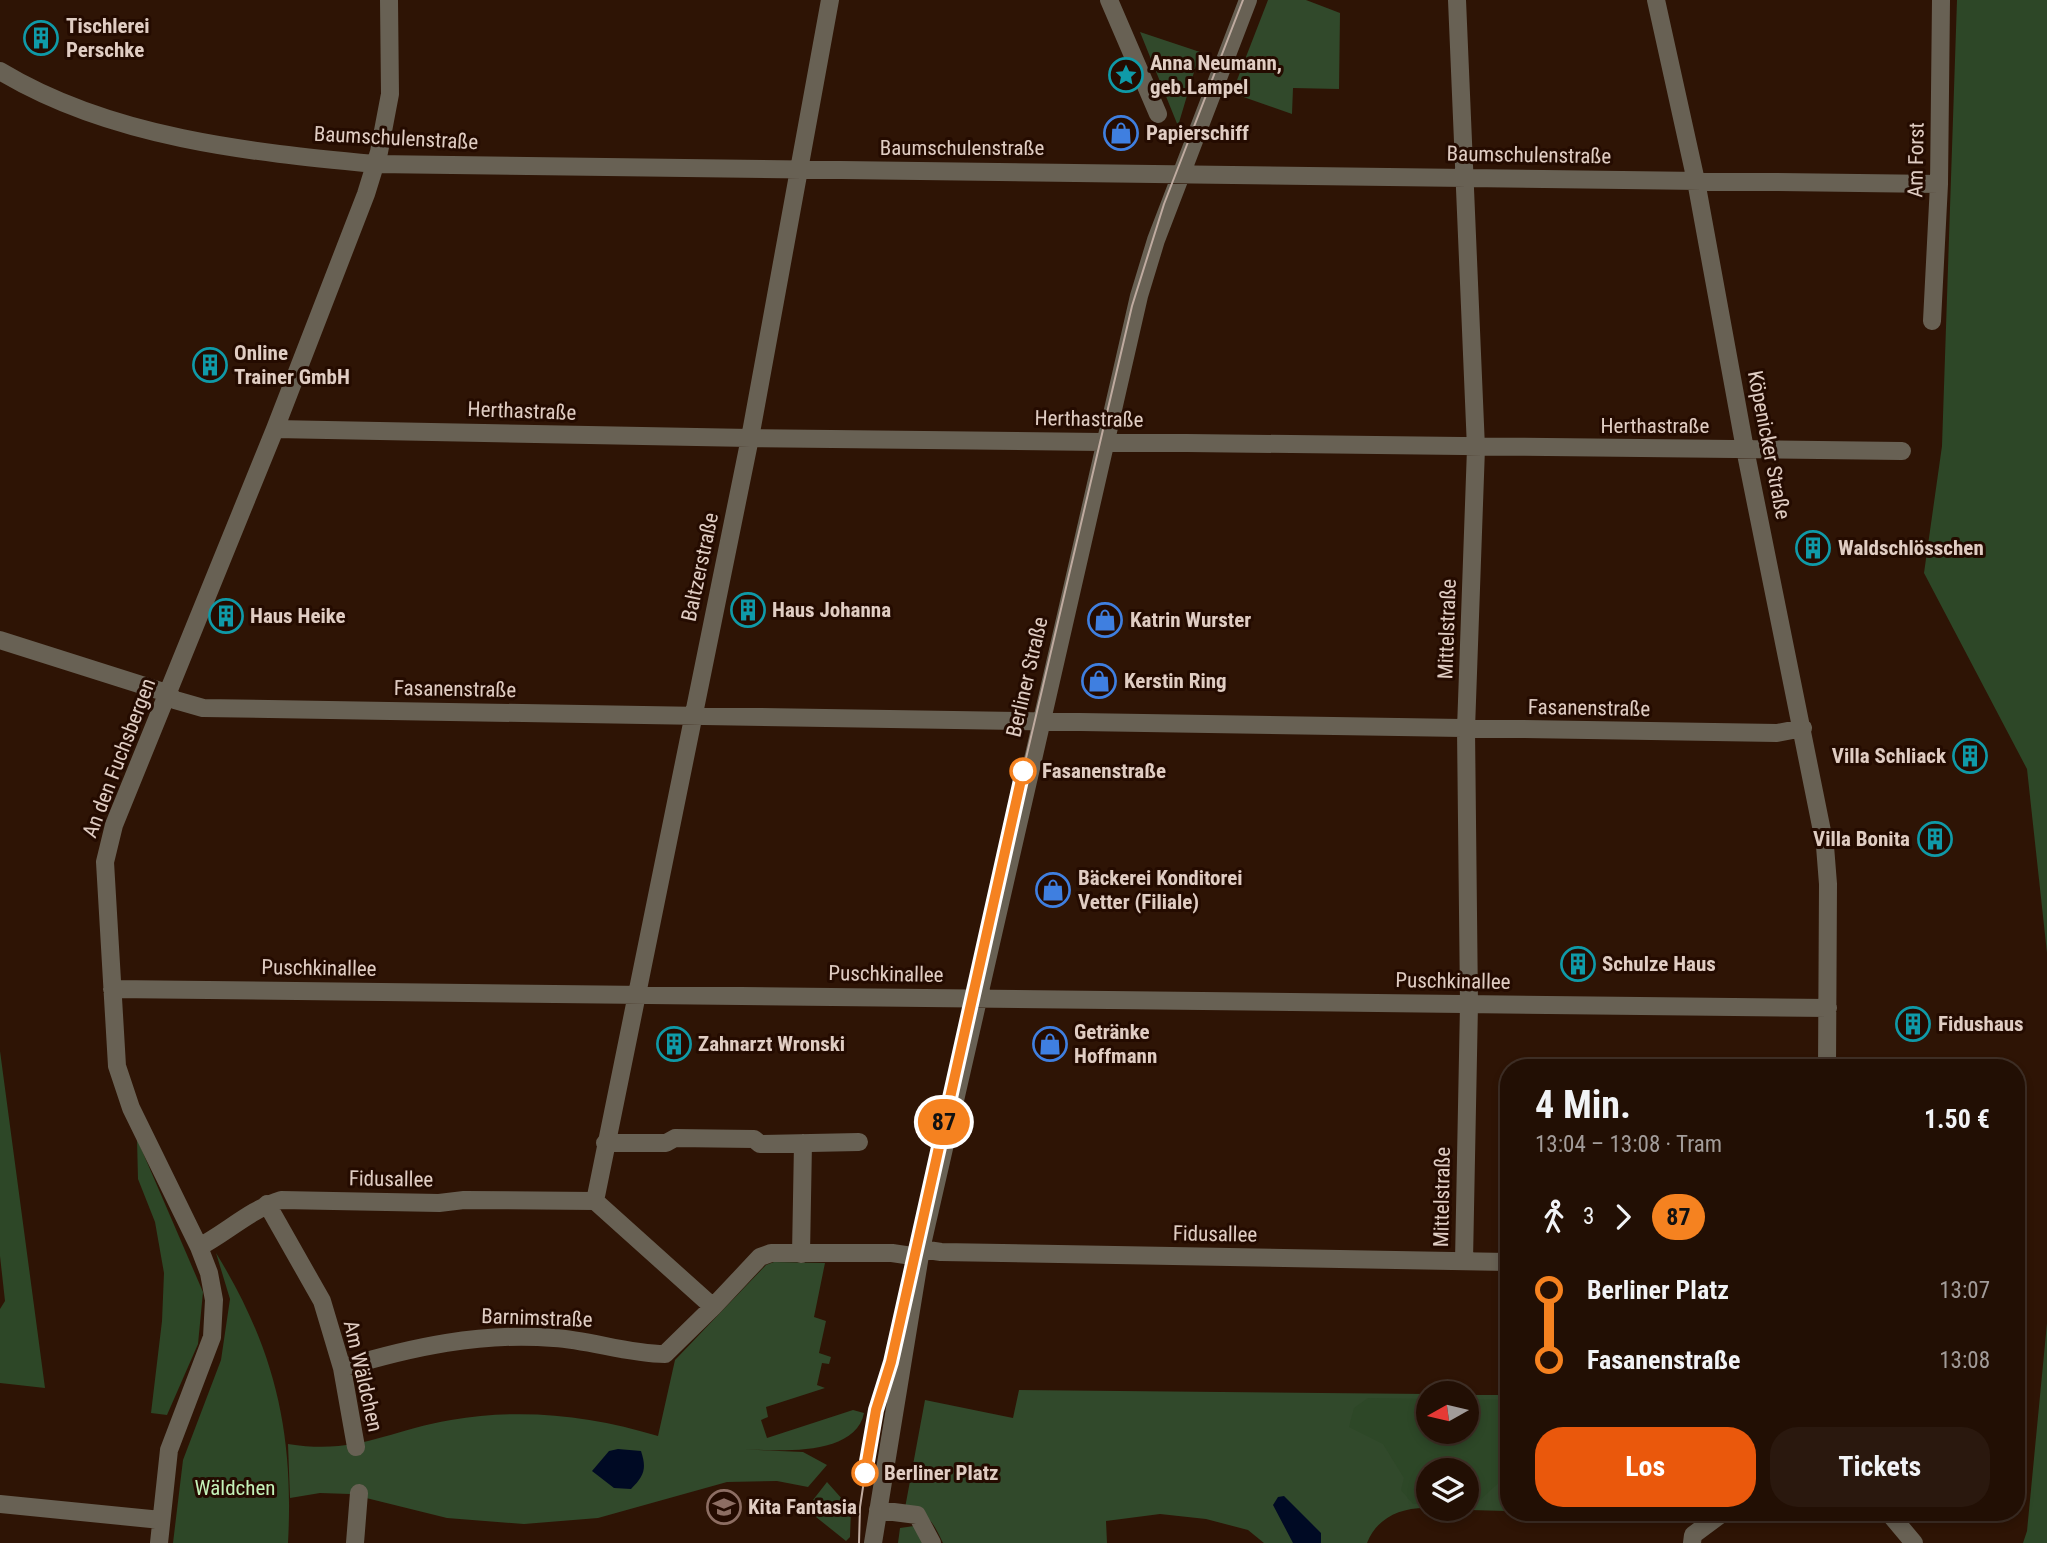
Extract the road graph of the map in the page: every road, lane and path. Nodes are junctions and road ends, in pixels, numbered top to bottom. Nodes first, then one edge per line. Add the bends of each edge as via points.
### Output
1 (388, 0) edge
2 (830, 0) edge
3 (1109, 0) edge
4 (1248, 0) edge
5 (1457, 0) edge
6 (1656, 0) edge
7 (1941, 0) edge
8 (0, 71) edge
9 (1158, 114) dead end
10 (375, 164) junction
11 (799, 170) junction
12 (1182, 173) junction
13 (1464, 176) junction
14 (1696, 181) junction
15 (1939, 184) junction
16 (1932, 321) dead end
17 (275, 429) junction
18 (750, 438) junction
19 (1105, 442) junction
20 (1476, 448) junction
21 (1745, 449) junction
22 (1902, 451) dead end
23 (0, 640) edge
24 (167, 693) junction
25 (691, 716) junction
26 (1040, 723) junction
27 (1803, 728) junction
28 (1466, 729) junction
29 (112, 989) junction
30 (637, 994) junction
31 (978, 998) junction
32 (1469, 1004) junction
33 (1828, 1008) junction
34 (1827, 1059) edge
35 (859, 1142) dead end
36 (605, 1143) junction
37 (803, 1143) junction
38 (595, 1201) junction
39 (267, 1204) junction
40 (199, 1247) junction
41 (920, 1253) junction
42 (801, 1254) junction
43 (1464, 1261) junction
44 (1500, 1262) edge
45 (713, 1307) junction
46 (342, 1368) junction
47 (356, 1447) dead end
48 (359, 1493) dead end
49 (0, 1504) edge
50 (878, 1510) junction
51 (161, 1520) junction
52 (1712, 1521) edge
53 (1896, 1521) edge
54 (159, 1543) edge
55 (355, 1543) edge
56 (873, 1543) edge
57 (932, 1543) edge
58 (1692, 1543) edge
59 (1914, 1543) edge

1 - 10 street, An den Fuchsbergen via 390,94
2 - 11 street, Baltzerstraße
3 - 9 street
4 - 12 street, Berliner Straße
5 - 13 street, Mittelstraße
6 - 14 street, Köpenicker Straße
7 - 15 street, Am Forst
8 - 10 street, Baumschulenstraße via 71,104 168,134 263,153
10 - 11 street, Baumschulenstraße
10 - 17 street, An den Fuchsbergen
11 - 12 street, Baumschulenstraße
11 - 18 street, Baltzerstraße
12 - 13 street, Baumschulenstraße
12 - 19 street, Berliner Straße via 1144,277
13 - 14 street, Baumschulenstraße
13 - 20 street, Mittelstraße
14 - 15 street, Baumschulenstraße
14 - 21 street, Köpenicker Straße
15 - 16 street, Am Forst
17 - 18 street, Herthastraße
17 - 24 street, An den Fuchsbergen
18 - 19 street, Herthastraße
18 - 25 street, Baltzerstraße
19 - 20 street, Herthastraße
19 - 26 street, Berliner Straße
20 - 21 street, Herthastraße
20 - 28 street, Mittelstraße
21 - 22 street, Herthastraße
21 - 27 street, Köpenicker Straße
23 - 24 street, Fasanenstraße
24 - 25 street, Fasanenstraße via 203,708
24 - 29 street, An den Fuchsbergen via 114,825 105,862
25 - 26 street, Fasanenstraße
25 - 30 street, Baltzerstraße
26 - 28 street, Fasanenstraße
26 - 31 street, Berliner Straße
27 - 28 street, Fasanenstraße via 1777,733
27 - 33 street, Köpenicker Straße via 1827,872
28 - 32 street, Mittelstraße
29 - 30 street, Puschkinallee
29 - 40 street, An den Fuchsbergen via 117,1066 131,1108
30 - 31 street, Puschkinallee
30 - 36 street, Baltzerstraße
31 - 32 street, Puschkinallee
31 - 41 street, Berliner Straße
32 - 33 street, Puschkinallee
32 - 43 street, Mittelstraße
33 - 34 street, Köpenicker Straße
35 - 37 street
36 - 37 street via 666,1143 675,1138
36 - 38 street
37 - 42 street
38 - 39 street, Fidusallee via 281,1200
38 - 45 street
39 - 40 street, Fidusallee
39 - 46 street, Am Wäldchen via 322,1301
40 - 51 street, An den Fuchsbergen via 214,1300 212,1337 169,1450
41 - 42 street, Fidusallee
41 - 43 street, Fidusallee
41 - 50 street, Berliner Straße
42 - 45 street, Fidusallee via 760,1257
43 - 44 street, Fidusallee
45 - 46 street, Barnimstraße via 665,1353 506,1336 442,1342
46 - 47 street, Am Wäldchen
48 - 55 street
49 - 51 street
50 - 56 street, Berliner Straße
50 - 57 street via 918,1515
51 - 54 street, An den Fuchsbergen
52 - 58 street via 1693,1535
53 - 59 street

